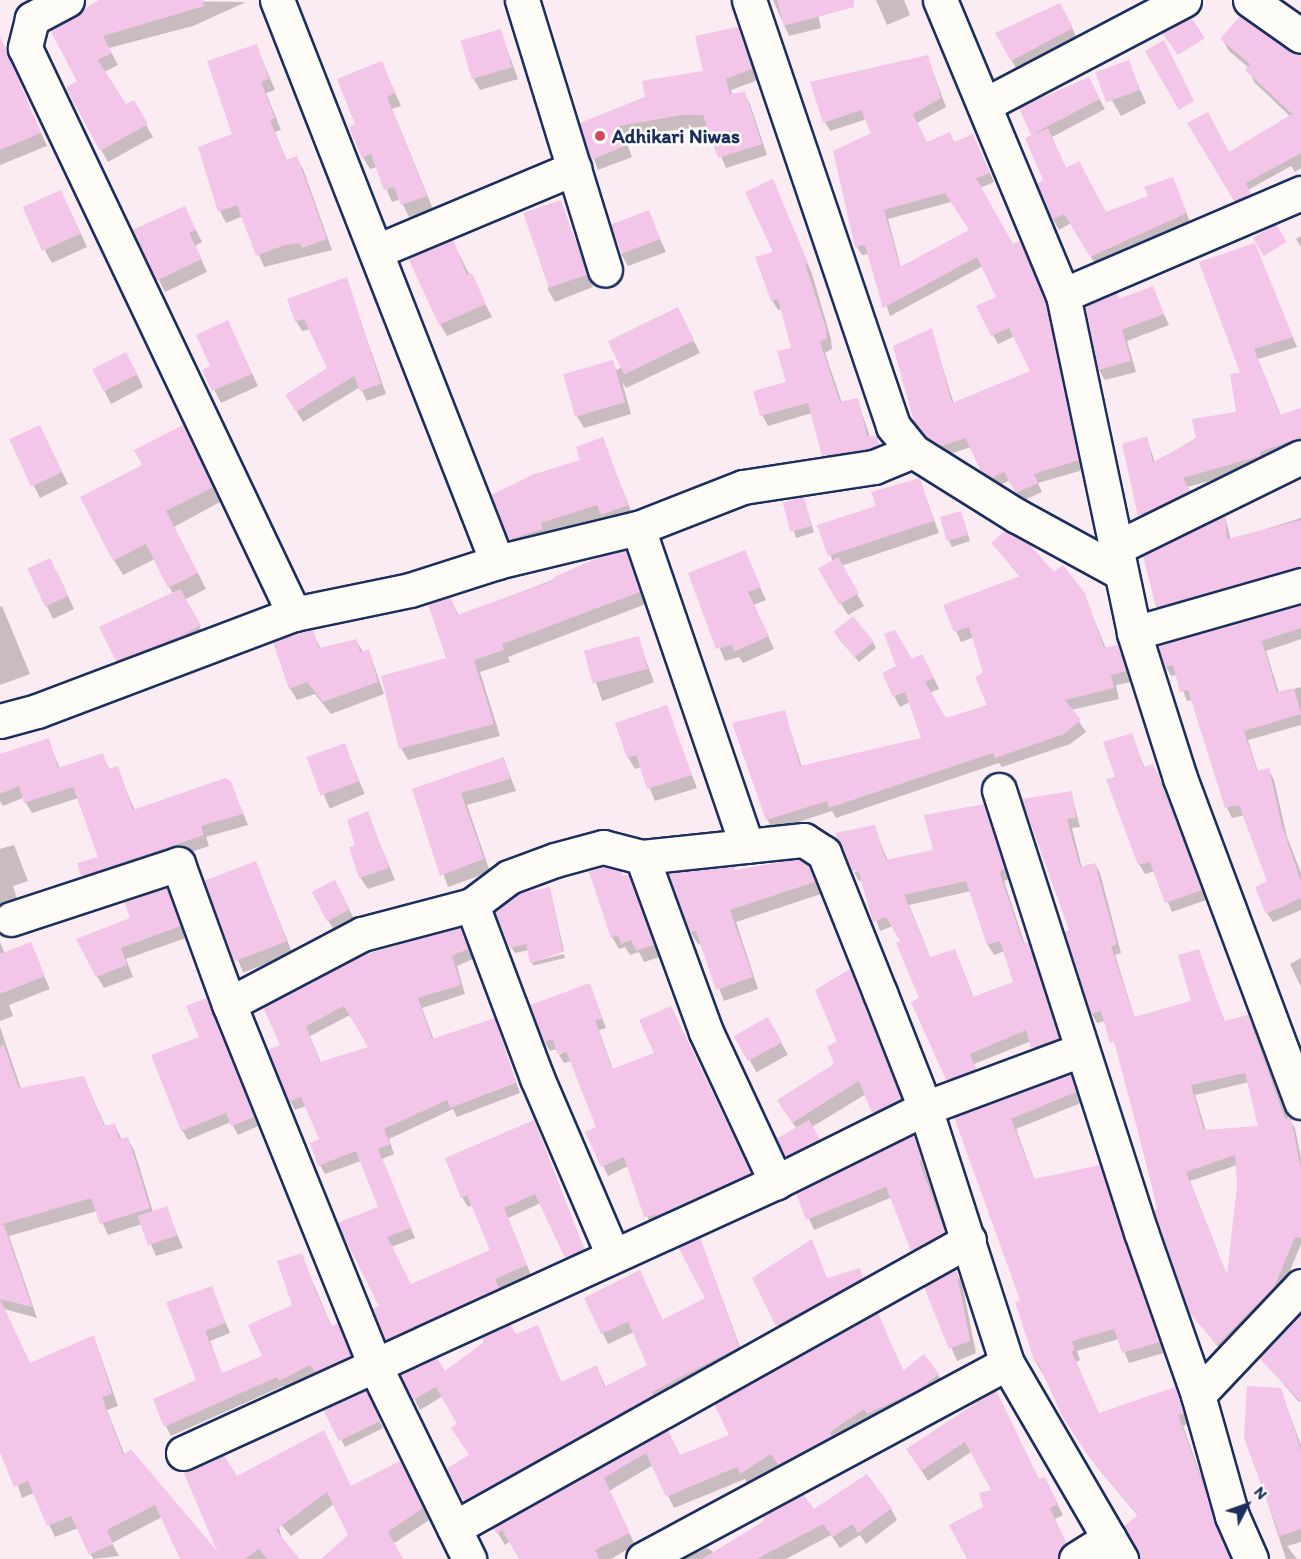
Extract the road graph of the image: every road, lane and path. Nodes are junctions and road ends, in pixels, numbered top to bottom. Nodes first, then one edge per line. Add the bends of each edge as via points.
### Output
1 (67, 0) edge
2 (277, 0) edge
3 (522, 0) edge
4 (749, 0) edge
5 (940, 0) edge
6 (1184, 0) edge
7 (1250, 0) edge
8 (1301, 36) edge
9 (984, 105) junction
10 (574, 168) junction
11 (1301, 193) edge
12 (377, 251) junction
13 (605, 270) dead end
14 (1063, 295) junction
15 (914, 451) junction
16 (1301, 457) edge
17 (638, 528) junction
18 (1116, 560) junction
19 (498, 562) junction
20 (1301, 585) edge
21 (294, 614) junction
22 (1134, 633) junction
23 (0, 721) edge
24 (999, 790) dead end
25 (747, 846) junction
26 (642, 857) junction
27 (472, 905) junction
28 (10, 919) dead end
29 (229, 1004) junction
30 (1081, 1050) junction
31 (1301, 1102) edge
32 (925, 1108) junction
33 (776, 1182) junction
34 (969, 1240) junction
35 (613, 1255) junction
36 (1301, 1286) edge
37 (1007, 1363) junction
38 (375, 1366) junction
39 (1198, 1395) junction
40 (183, 1453) dead end
41 (1115, 1548) edge
42 (458, 1549) edge
43 (643, 1559) edge
44 (1076, 1559) edge
45 (1251, 1559) edge

1 - 21 street via 32,19 25,48
2 - 12 street
3 - 10 street
4 - 15 street via 893,426
5 - 9 street
6 - 9 street
7 - 8 street
9 - 14 street
10 - 12 street
10 - 13 street
11 - 14 street
12 - 19 street
14 - 18 street
15 - 17 street via 874,467 743,487
15 - 18 street via 1017,516
16 - 18 street
17 - 19 street
17 - 25 street
18 - 22 street
19 - 21 street via 410,590
20 - 22 street
21 - 23 street via 37,711
22 - 31 street via 1180,778
24 - 30 street
25 - 26 street
25 - 32 street via 804,840 824,853
26 - 27 street via 603,847 555,860 509,877
26 - 33 street via 706,1032
27 - 29 street via 362,934
27 - 35 street via 537,1078
28 - 29 street via 178,864
29 - 38 street
30 - 32 street
30 - 39 street
32 - 33 street
32 - 34 street
33 - 35 street
34 - 37 street
34 - 42 street
35 - 38 street
36 - 39 street
37 - 41 street
37 - 43 street
38 - 40 street
38 - 42 street
39 - 45 street via 1232,1516
41 - 44 street

